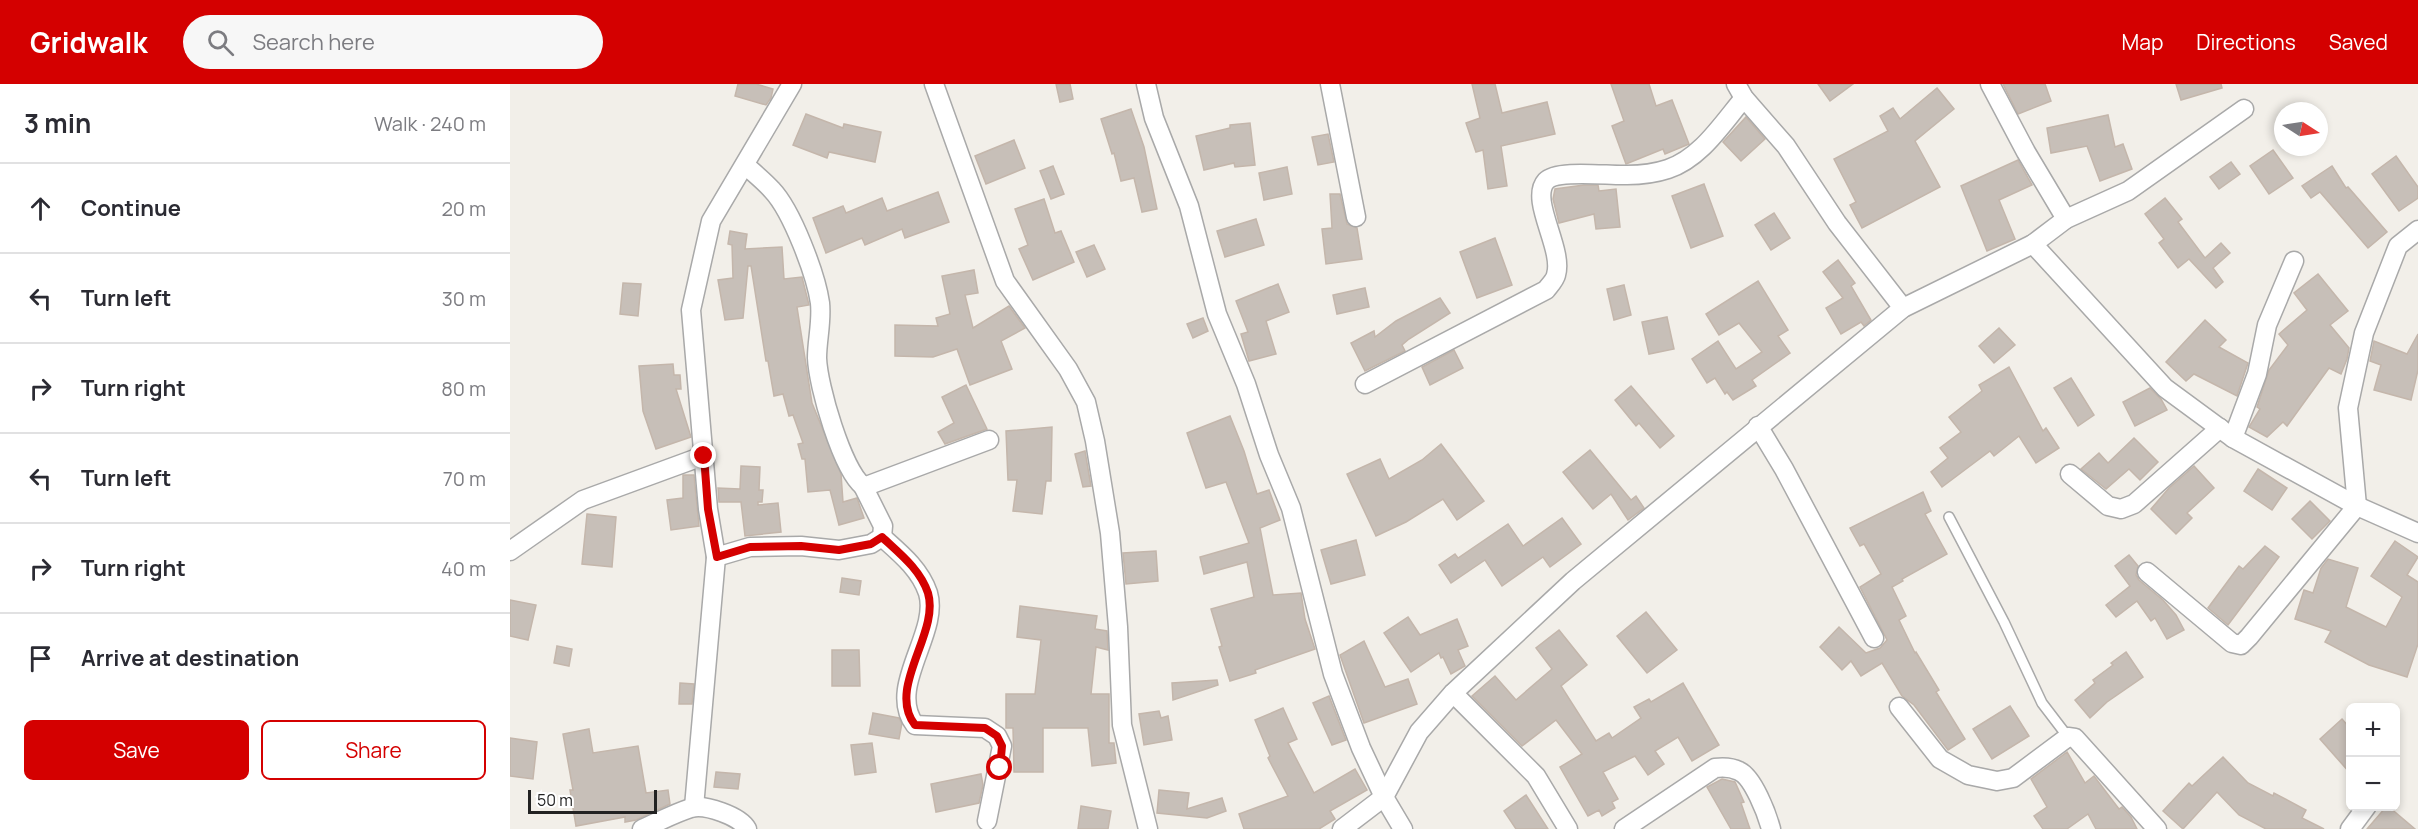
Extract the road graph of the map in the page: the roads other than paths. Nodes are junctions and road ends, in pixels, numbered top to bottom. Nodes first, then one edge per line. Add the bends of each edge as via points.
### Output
1 (792, 84) edge
2 (934, 84) edge
3 (1146, 84) edge
4 (1330, 84) edge
5 (1990, 84) edge
6 (1740, 91) edge
7 (2244, 109) dead end
8 (745, 165) junction
9 (1356, 217) dead end
10 (2066, 219) junction
11 (2418, 230) edge
12 (2033, 244) junction
13 (2294, 261) dead end
14 (1903, 308) junction
15 (1365, 384) dead end
16 (1758, 426) junction
17 (2227, 433) junction
18 (989, 440) dead end
19 (704, 456) junction
20 (2070, 474) dead end
21 (864, 486) junction
22 (2357, 507) junction
23 (1949, 517) dead end
24 (2418, 533) edge
25 (882, 537) junction
26 (510, 551) edge
27 (717, 557) junction
28 (2147, 572) dead end
29 (1874, 638) dead end
30 (1453, 693) junction
31 (1899, 707) dead end
32 (2068, 737) junction
33 (1384, 797) junction
34 (694, 807) junction
35 (2364, 811) edge
36 (987, 821) dead end
37 (642, 829) edge
38 (747, 829) edge
39 (1148, 829) edge
40 (1342, 829) edge
41 (1403, 829) edge
42 (1568, 829) edge
43 (1624, 829) edge
44 (1771, 829) edge
45 (2157, 829) edge
46 (2350, 829) edge

1 - 8 street
2 - 39 street via 1005,281 1068,369 1086,402 1110,533 1122,725
3 - 33 street via 1154,118 1189,206 1217,314 1291,508 1333,674
4 - 9 street
5 - 10 street
6 - 14 street via 1786,146 1837,223
6 - 15 street via 1700,150 1668,169 1629,175 1560,175 1546,180 1541,190 1543,205 1557,255 1556,275 1546,290
7 - 10 street via 2128,191
8 - 19 street via 711,222 691,310
8 - 21 street via 774,191 810,266 820,303 817,358 821,385 847,464
10 - 12 street
11 - 22 street via 2398,246 2364,333 2348,408
12 - 14 street
12 - 17 street via 2165,388
13 - 17 street via 2267,326 2257,374
14 - 16 street
16 - 29 street
16 - 30 street via 1573,581
17 - 20 street via 2134,504 2121,509 2108,506
17 - 22 street
18 - 21 street
19 - 26 street via 584,500
19 - 27 street
21 - 25 street via 884,526
22 - 24 street
22 - 28 street via 2241,645 2232,643
23 - 32 lane via 2042,703
25 - 27 street via 871,544 839,550 750,547
25 - 36 street via 914,566 928,592 931,611 913,662 909,717 915,725 985,728 997,736 1002,746
27 - 34 street
30 - 33 street via 1419,732
30 - 42 street via 1536,776
31 - 32 street via 1940,759 1968,775 1997,781 2013,778
32 - 45 street via 2074,738
33 - 40 street
33 - 41 street
34 - 37 street
34 - 38 street via 735,817
35 - 46 street
43 - 44 street via 1715,768 1727,767 1741,771 1751,783

